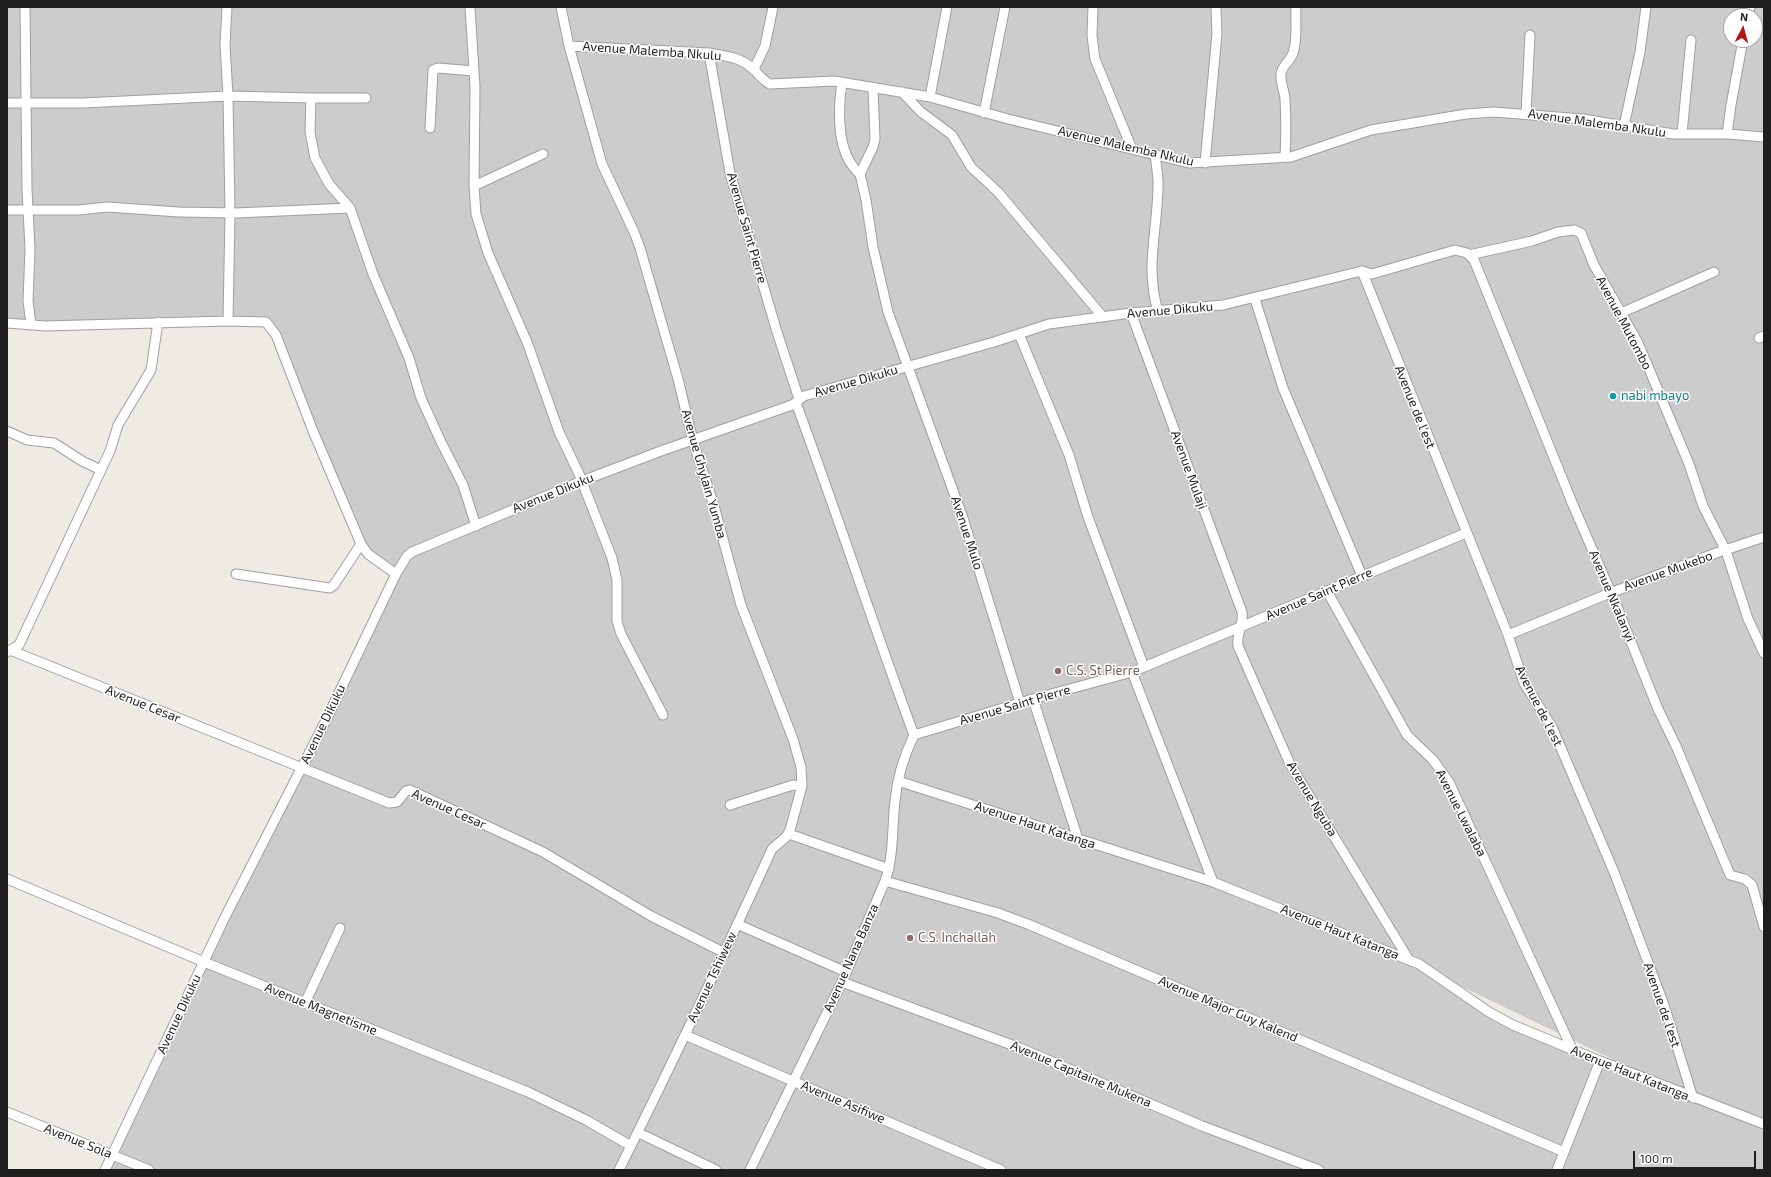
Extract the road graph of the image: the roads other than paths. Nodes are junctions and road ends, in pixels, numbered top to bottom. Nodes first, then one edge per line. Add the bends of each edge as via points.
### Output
1 (25, 7) edge
2 (227, 7) edge
3 (470, 7) edge
4 (561, 7) edge
5 (773, 7) edge
6 (947, 7) edge
7 (1006, 7) edge
8 (1093, 7) edge
9 (1216, 7) edge
10 (1296, 7) edge
11 (1646, 7) edge
12 (1530, 35) dead end
13 (1691, 40) dead end
14 (569, 46) junction
15 (1742, 48) edge
16 (709, 54) junction
17 (754, 69) junction
18 (474, 71) junction
19 (842, 82) junction
20 (873, 88) junction
21 (902, 92) junction
22 (228, 96) junction
23 (930, 97) junction
24 (312, 98) junction
25 (366, 98) dead end
26 (7, 104) edge
27 (26, 104) junction
28 (984, 113) junction
29 (1526, 114) junction
30 (1624, 126) junction
31 (430, 128) dead end
32 (1682, 134) junction
33 (1727, 134) junction
34 (1764, 137) edge
35 (1132, 149) junction
36 (543, 154) dead end
37 (1155, 154) junction
38 (1285, 157) junction
39 (1205, 163) junction
40 (860, 174) junction
41 (474, 186) junction
42 (28, 208) junction
43 (350, 208) junction
44 (7, 210) edge
45 (230, 213) junction
46 (1469, 255) junction
47 (1362, 271) junction
48 (1714, 272) dead end
49 (1255, 299) junction
50 (1158, 312) junction
51 (1131, 313) junction
52 (1621, 313) junction
53 (1103, 317) junction
54 (228, 321) junction
55 (158, 322) junction
56 (7, 323) edge
57 (31, 324) junction
58 (1019, 334) junction
59 (907, 366) junction
60 (798, 401) junction
61 (7, 430) edge
62 (693, 441) junction
63 (101, 470) junction
64 (582, 481) junction
65 (476, 526) junction
66 (1466, 533) junction
67 (1764, 538) edge
68 (361, 544) junction
69 (1726, 551) junction
70 (236, 574) dead end
71 (396, 574) junction
72 (1362, 576) junction
73 (1327, 591) junction
74 (1610, 592) junction
75 (1240, 628) junction
76 (1508, 636) junction
77 (9, 650) edge
78 (1764, 653) edge
79 (1144, 667) junction
80 (1132, 672) junction
81 (1033, 699) junction
82 (1020, 703) junction
83 (662, 714) dead end
84 (914, 735) junction
85 (302, 768) junction
86 (898, 781) junction
87 (802, 786) junction
88 (730, 805) dead end
89 (789, 834) junction
90 (1078, 838) junction
91 (889, 869) junction
92 (7, 879) edge
93 (885, 881) junction
94 (1213, 882) junction
95 (737, 924) junction
96 (1764, 927) edge
97 (340, 928) dead end
98 (725, 953) junction
99 (1409, 960) junction
100 (204, 962) junction
101 (846, 972) junction
102 (842, 982) junction
103 (305, 1002) junction
104 (685, 1035) junction
105 (1572, 1049) junction
106 (1600, 1061) junction
107 (794, 1081) junction
108 (1693, 1098) junction
109 (7, 1112) edge
110 (1764, 1124) edge
111 (639, 1133) junction
112 (632, 1146) junction
113 (1564, 1152) junction
114 (112, 1155) junction
115 (105, 1170) edge
116 (149, 1170) edge
117 (620, 1170) edge
118 (716, 1170) edge
119 (750, 1170) edge
120 (1001, 1170) edge
121 (1319, 1170) edge
122 (1557, 1170) edge

1 - 27 street
2 - 22 street
3 - 18 street
4 - 14 street, Avenue Ghylain Yumba
5 - 17 street via 765,46
6 - 23 street
7 - 28 street
8 - 35 street via 1095,59
9 - 39 street via 1217,34
10 - 38 street via 1296,42 1293,54 1283,66 1281,74 1286,109
11 - 30 street via 1640,52
12 - 29 street
13 - 32 street
14 - 16 street, Avenue Malemba Nkulu
14 - 62 street, Avenue Ghylain Yumba via 602,164 640,248 682,393
15 - 33 street
16 - 17 street, Avenue Malemba Nkulu via 737,59
16 - 60 street, Avenue Saint Pierre via 730,172
17 - 19 street, Avenue Malemba Nkulu via 770,84 805,81
18 - 31 street via 438,68 433,70
18 - 41 street
19 - 20 street, Avenue Malemba Nkulu
19 - 40 street via 841,127 844,149 853,167
20 - 21 street, Avenue Malemba Nkulu
20 - 40 street via 875,139
21 - 23 street, Avenue Malemba Nkulu
21 - 53 street via 921,112 952,136 971,167 998,192
22 - 24 street
22 - 27 street
22 - 45 street
23 - 28 street, Avenue Malemba Nkulu
24 - 25 street
24 - 43 street via 312,150 329,184
26 - 27 street
27 - 42 street
28 - 35 street, Avenue Malemba Nkulu
29 - 30 street, Avenue Malemba Nkulu
29 - 38 street, Avenue Malemba Nkulu via 1474,113 1371,130
30 - 32 street, Avenue Malemba Nkulu
32 - 33 street, Avenue Malemba Nkulu
33 - 34 street, Avenue Malemba Nkulu
35 - 37 street, Avenue Malemba Nkulu
36 - 41 street
37 - 39 street, Avenue Malemba Nkulu via 1188,163
37 - 50 street via 1158,187 1150,262 1151,284
38 - 39 street, Avenue Malemba Nkulu
40 - 59 street, Avenue Mulo via 888,312
41 - 64 street via 476,214 488,254 527,342 565,446
42 - 44 street
42 - 45 street via 79,210 121,207
42 - 57 street via 28,301
43 - 45 street
43 - 65 street via 373,274 409,358 421,398 463,485
45 - 54 street
46 - 47 street, Avenue Dikuku via 1455,250 1372,274
46 - 52 street, Avenue Mutombo via 1532,241 1558,232 1578,231
46 - 74 street, Avenue Nkalanyi via 1475,262 1572,505
47 - 49 street, Avenue Dikuku via 1300,285
47 - 66 street, Avenue de l'est
48 - 52 street
49 - 50 street, Avenue Dikuku via 1204,308
49 - 72 street via 1285,395
50 - 51 street, Avenue Dikuku
51 - 53 street, Avenue Dikuku
51 - 75 street, Avenue Mulaji via 1242,612
52 - 69 street, Avenue Mutombo via 1639,347 1689,464 1704,506
53 - 58 street, Avenue Dikuku via 1049,324
54 - 55 street
54 - 68 street via 263,322 276,334 313,431
55 - 57 street via 45,326
55 - 63 street via 151,370 118,425 112,448
56 - 57 street
58 - 59 street, Avenue Dikuku
58 - 79 street via 1071,461 1088,517
59 - 60 street, Avenue Dikuku via 804,396
59 - 82 street, Avenue Mulo via 963,518
60 - 62 street, Avenue Dikuku
60 - 84 street, Avenue Saint Pierre via 878,641
61 - 63 street via 25,439 54,443
62 - 64 street, Avenue Dikuku
62 - 87 street, Avenue Ghylain Yumba via 745,619 793,739 801,767
63 - 77 street via 19,645
64 - 65 street, Avenue Dikuku
64 - 83 street via 614,564 618,591 618,628
65 - 71 street, Avenue Dikuku via 412,552 406,556
66 - 72 street, Avenue Saint Pierre
66 - 76 street, Avenue de l'est
67 - 69 street, Avenue Mukebo
68 - 70 street via 330,588
68 - 71 street via 368,554
69 - 74 street, Avenue Mukebo
69 - 78 street, Avenue Mutombo via 1748,619
71 - 85 street, Avenue Dikuku
72 - 73 street, Avenue Saint Pierre
73 - 75 street, Avenue Saint Pierre
73 - 105 street, Avenue Lwalaba via 1407,735 1433,760 1449,782
74 - 76 street, Avenue Mukebo
74 - 96 street, Avenue Nkalanyi via 1730,874 1745,879 1752,885
75 - 79 street, Avenue Saint Pierre
75 - 99 street, Avenue Nguba via 1238,646 1290,764
76 - 108 street, Avenue de l'est via 1524,683 1552,727 1614,872 1664,1005
77 - 85 street, Avenue Cesar
79 - 80 street, Avenue Saint Pierre
80 - 81 street, Avenue Saint Pierre
80 - 94 street
81 - 82 street, Avenue Saint Pierre
81 - 90 street
82 - 84 street, Avenue Saint Pierre
84 - 86 street, Avenue Nana Banza via 904,755
85 - 98 street, Avenue Cesar via 388,803 397,802 410,790 543,852 651,916
85 - 100 street, Avenue Dikuku
86 - 90 street, Avenue Haut Katanga
86 - 91 street, Avenue Nana Banza
87 - 88 street via 793,785
87 - 89 street
89 - 91 street
89 - 95 street, Avenue Tshiwew via 772,849
90 - 94 street, Avenue Haut Katanga
91 - 93 street, Avenue Nana Banza
92 - 100 street, Avenue Magnetisme
93 - 101 street, Avenue Nana Banza
93 - 113 street, Avenue Major Guy Kalend via 998,913 1030,925
94 - 99 street, Avenue Haut Katanga
95 - 98 street, Avenue Tshiwew
95 - 101 street
97 - 103 street
98 - 104 street, Avenue Tshiwew
99 - 105 street, Avenue Haut Katanga via 1427,969 1503,1020
100 - 103 street, Avenue Magnetisme
100 - 114 street, Avenue Dikuku
101 - 102 street, Avenue Nana Banza
102 - 107 street, Avenue Nana Banza
102 - 121 street, Avenue Capitaine Mukena via 1020,1048 1202,1126
103 - 112 street, Avenue Magnetisme via 528,1092
104 - 107 street, Avenue Asifiwe
104 - 111 street, Avenue Tshiwew
105 - 106 street, Avenue Haut Katanga
106 - 108 street, Avenue Haut Katanga
106 - 113 street
107 - 119 street, Avenue Nana Banza
107 - 120 street, Avenue Asifiwe
108 - 110 street, Avenue Haut Katanga
109 - 114 street, Avenue Sola
111 - 112 street, Avenue Tshiwew
111 - 118 street
112 - 117 street, Avenue Tshiwew
113 - 122 street
114 - 115 street, Avenue Dikuku
114 - 116 street, Avenue Sola

